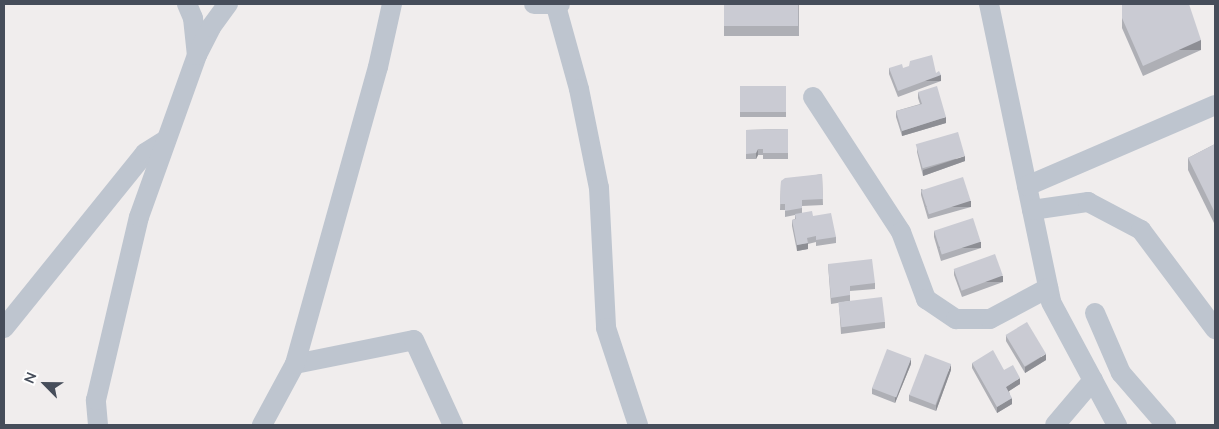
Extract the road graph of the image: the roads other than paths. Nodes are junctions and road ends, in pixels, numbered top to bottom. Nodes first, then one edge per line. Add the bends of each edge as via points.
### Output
1 (187, 4) edge
2 (228, 4) edge
3 (392, 4) edge
4 (534, 4) edge
5 (989, 4) edge
6 (558, 5) edge
7 (197, 55) junction
8 (813, 97) dead end
9 (1215, 105) edge
10 (166, 140) junction
11 (1027, 186) junction
12 (1032, 210) junction
13 (1048, 288) junction
14 (1095, 313) dead end
15 (4, 328) edge
16 (1215, 329) edge
17 (295, 364) junction
18 (1093, 380) junction
19 (98, 425) edge
20 (262, 425) edge
21 (453, 425) edge
22 (638, 425) edge
23 (1055, 425) edge
24 (1117, 425) edge
25 (1166, 425) edge

1 - 7 street via 193,18
2 - 7 street via 211,26
3 - 17 street via 378,67
4 - 6 street
5 - 11 street
6 - 22 street via 599,188 606,328
7 - 10 street
8 - 13 street via 901,232 926,299 956,319 990,319
9 - 11 street
10 - 15 street via 145,153
10 - 19 street via 139,217 96,400
11 - 12 street
12 - 13 street
12 - 16 street via 1088,202 1141,230
13 - 18 street via 1051,302
14 - 25 street via 1121,374
17 - 20 street
17 - 21 street via 414,340
18 - 23 street
18 - 24 street

